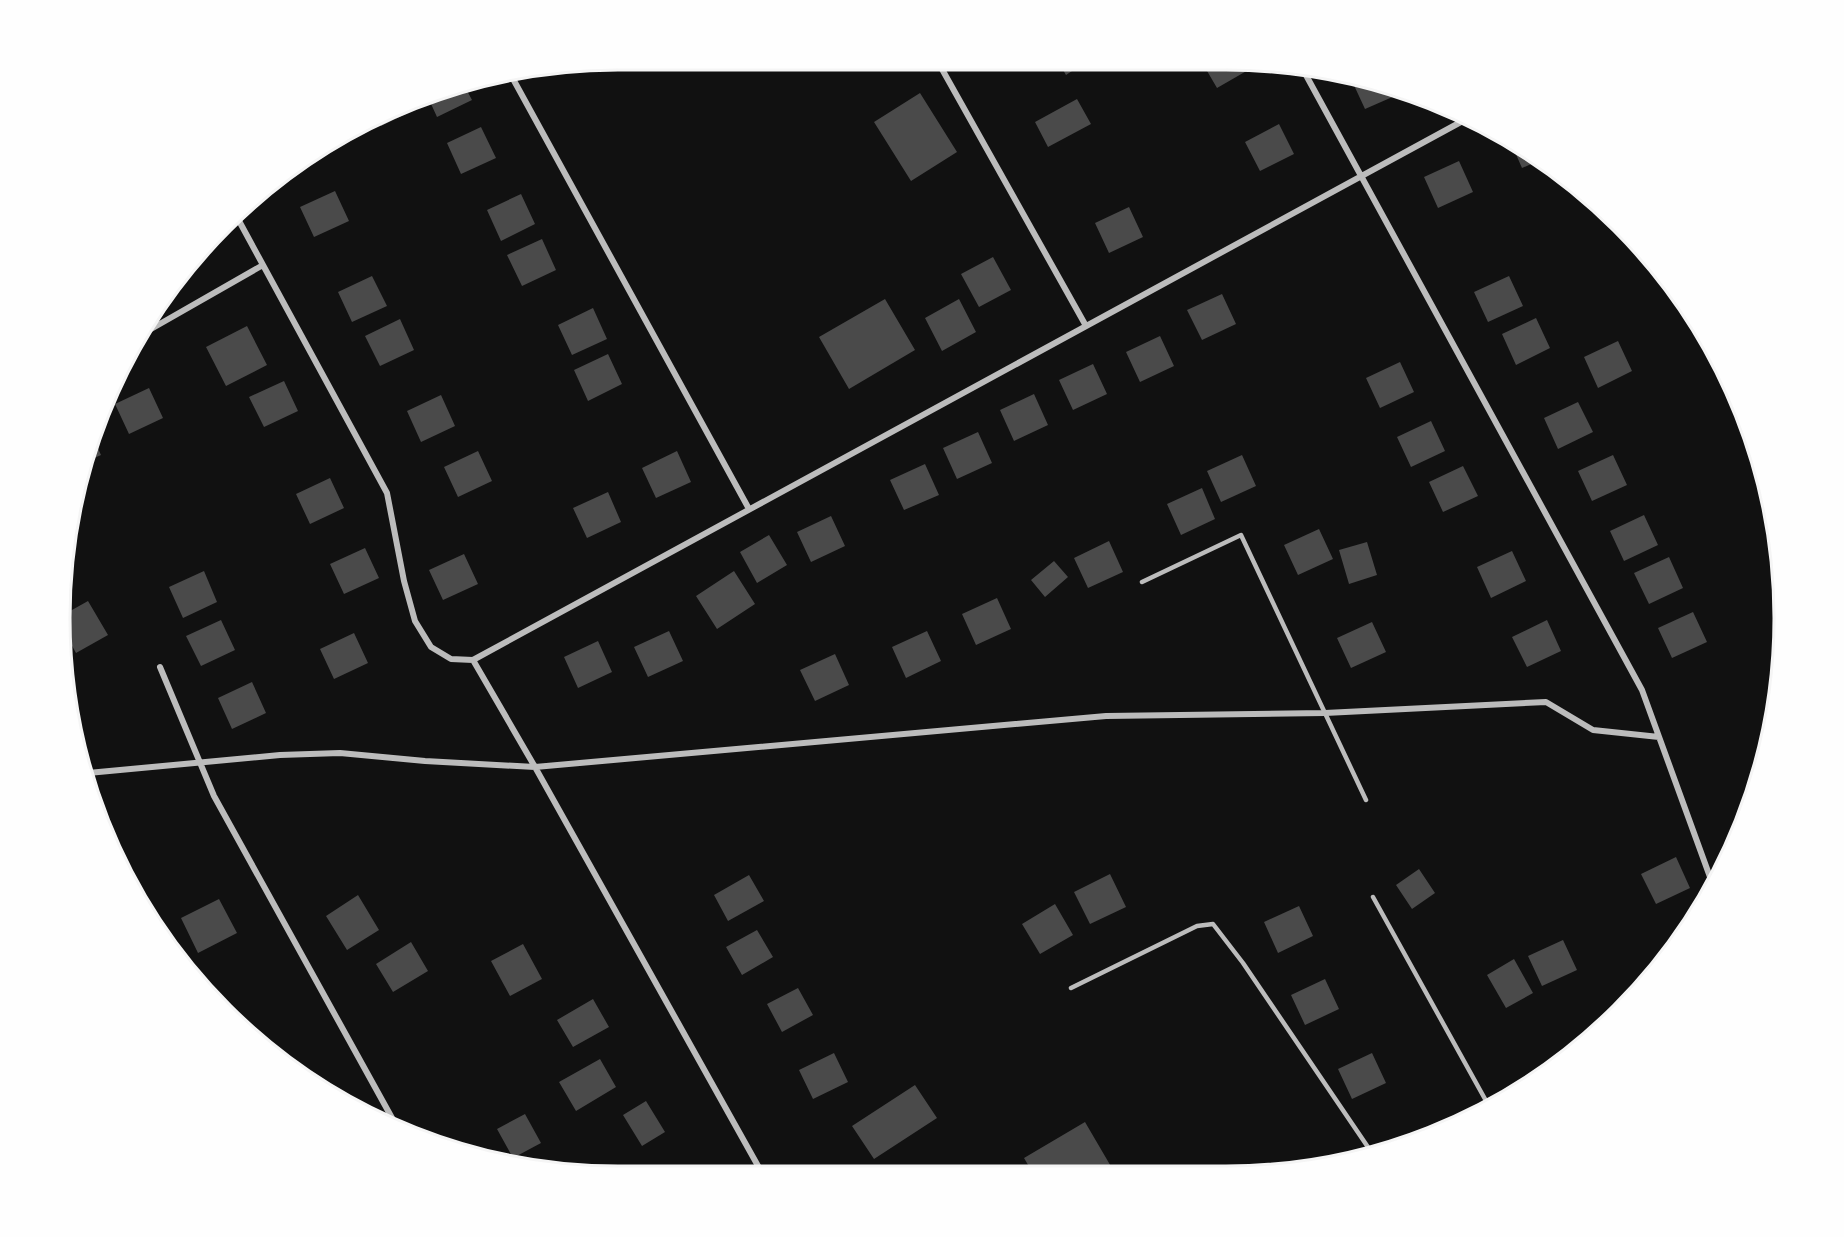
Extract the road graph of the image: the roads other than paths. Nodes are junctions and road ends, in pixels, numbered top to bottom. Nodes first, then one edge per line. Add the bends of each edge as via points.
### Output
1 (942, 70) edge
2 (1307, 77) edge
3 (514, 81) edge
4 (1459, 123) edge
5 (1362, 175) junction
6 (240, 222) edge
7 (263, 265) junction
8 (1086, 326) junction
9 (155, 327) edge
10 (749, 509) junction
11 (1142, 582) dead end
12 (473, 660) junction
13 (159, 667) dead end
14 (1325, 713) junction
15 (1659, 737) junction
16 (200, 763) junction
17 (535, 766) junction
18 (93, 772) edge
19 (1366, 800) dead end
20 (1709, 875) edge
21 (1373, 897) dead end
22 (1071, 988) dead end
23 (1486, 1101) edge
24 (391, 1117) edge
25 (1368, 1148) edge
26 (758, 1166) edge

1 - 8 street
2 - 5 street
3 - 10 street
4 - 5 street
5 - 8 street
5 - 15 street via 1642,690
6 - 7 street
7 - 9 street
7 - 12 street via 387,493 415,621 430,647 451,659
8 - 10 street
10 - 12 street
11 - 14 lane via 1241,535
12 - 17 street
13 - 16 street
14 - 15 street via 1546,702 1593,730
14 - 17 street via 1106,716
14 - 19 lane
15 - 20 street
16 - 17 street via 340,753
16 - 18 street
16 - 24 street via 214,796
17 - 26 street
21 - 23 lane
22 - 25 lane via 1197,926 1213,924 1244,963

